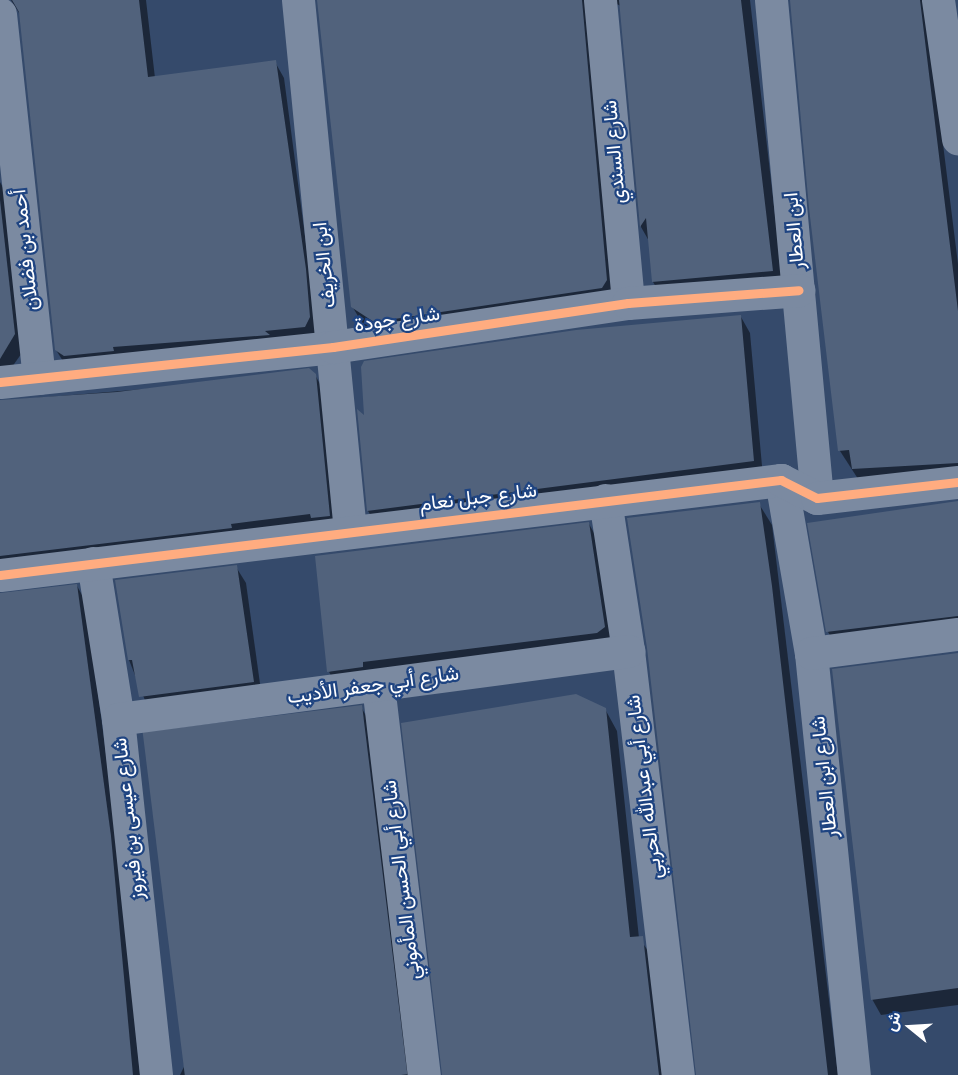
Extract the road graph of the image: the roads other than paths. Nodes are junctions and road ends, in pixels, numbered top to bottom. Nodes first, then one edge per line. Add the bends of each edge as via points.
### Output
1 (298, 0) edge
2 (600, 0) edge
3 (771, 0) edge
4 (938, 0) edge
5 (0, 14) edge
6 (958, 139) edge
7 (799, 290) junction
8 (628, 303) junction
9 (333, 347) junction
10 (39, 378) junction
11 (0, 382) edge
12 (781, 480) junction
13 (958, 482) edge
14 (817, 498) junction
15 (605, 500) junction
16 (350, 531) junction
17 (93, 563) junction
18 (0, 575) edge
19 (958, 634) edge
20 (628, 651) junction
21 (811, 653) junction
22 (378, 685) junction
23 (118, 719) junction
24 (156, 1075) edge
25 (424, 1075) edge
26 (678, 1075) edge
27 (854, 1075) edge

1 - 9 street, ابن الخريف
2 - 8 street, شارع السندي
3 - 7 street, ابن العطار
4 - 6 street
5 - 10 street, أحمد بن فضلان
7 - 8 street, شارع جودة
7 - 14 street, ابن العطار
8 - 9 street, شارع جودة
9 - 10 street, شارع جودة
9 - 16 street, ابن الخريف
10 - 11 street, شارع جودة
12 - 14 street
12 - 15 street, شارع جبل نعام
12 - 21 street, شارع ابن العطار
13 - 14 street
15 - 16 street, شارع جبل نعام
15 - 20 street, شارع أبي عبدالله الحربي
16 - 17 street, شارع جبل نعام
17 - 18 street, شارع جبل نعام
17 - 23 street, شارع عيسى بن فيروز
19 - 21 street
20 - 22 street, شارع أبي جعفر الأديب
20 - 26 street, شارع أبي عبدالله الحربي
21 - 27 street, شارع ابن العطار
22 - 23 street, شارع أبي جعفر الأديب
22 - 25 street, شارع أبي الحسن المأموني
23 - 24 street, شارع عيسى بن فيروز

